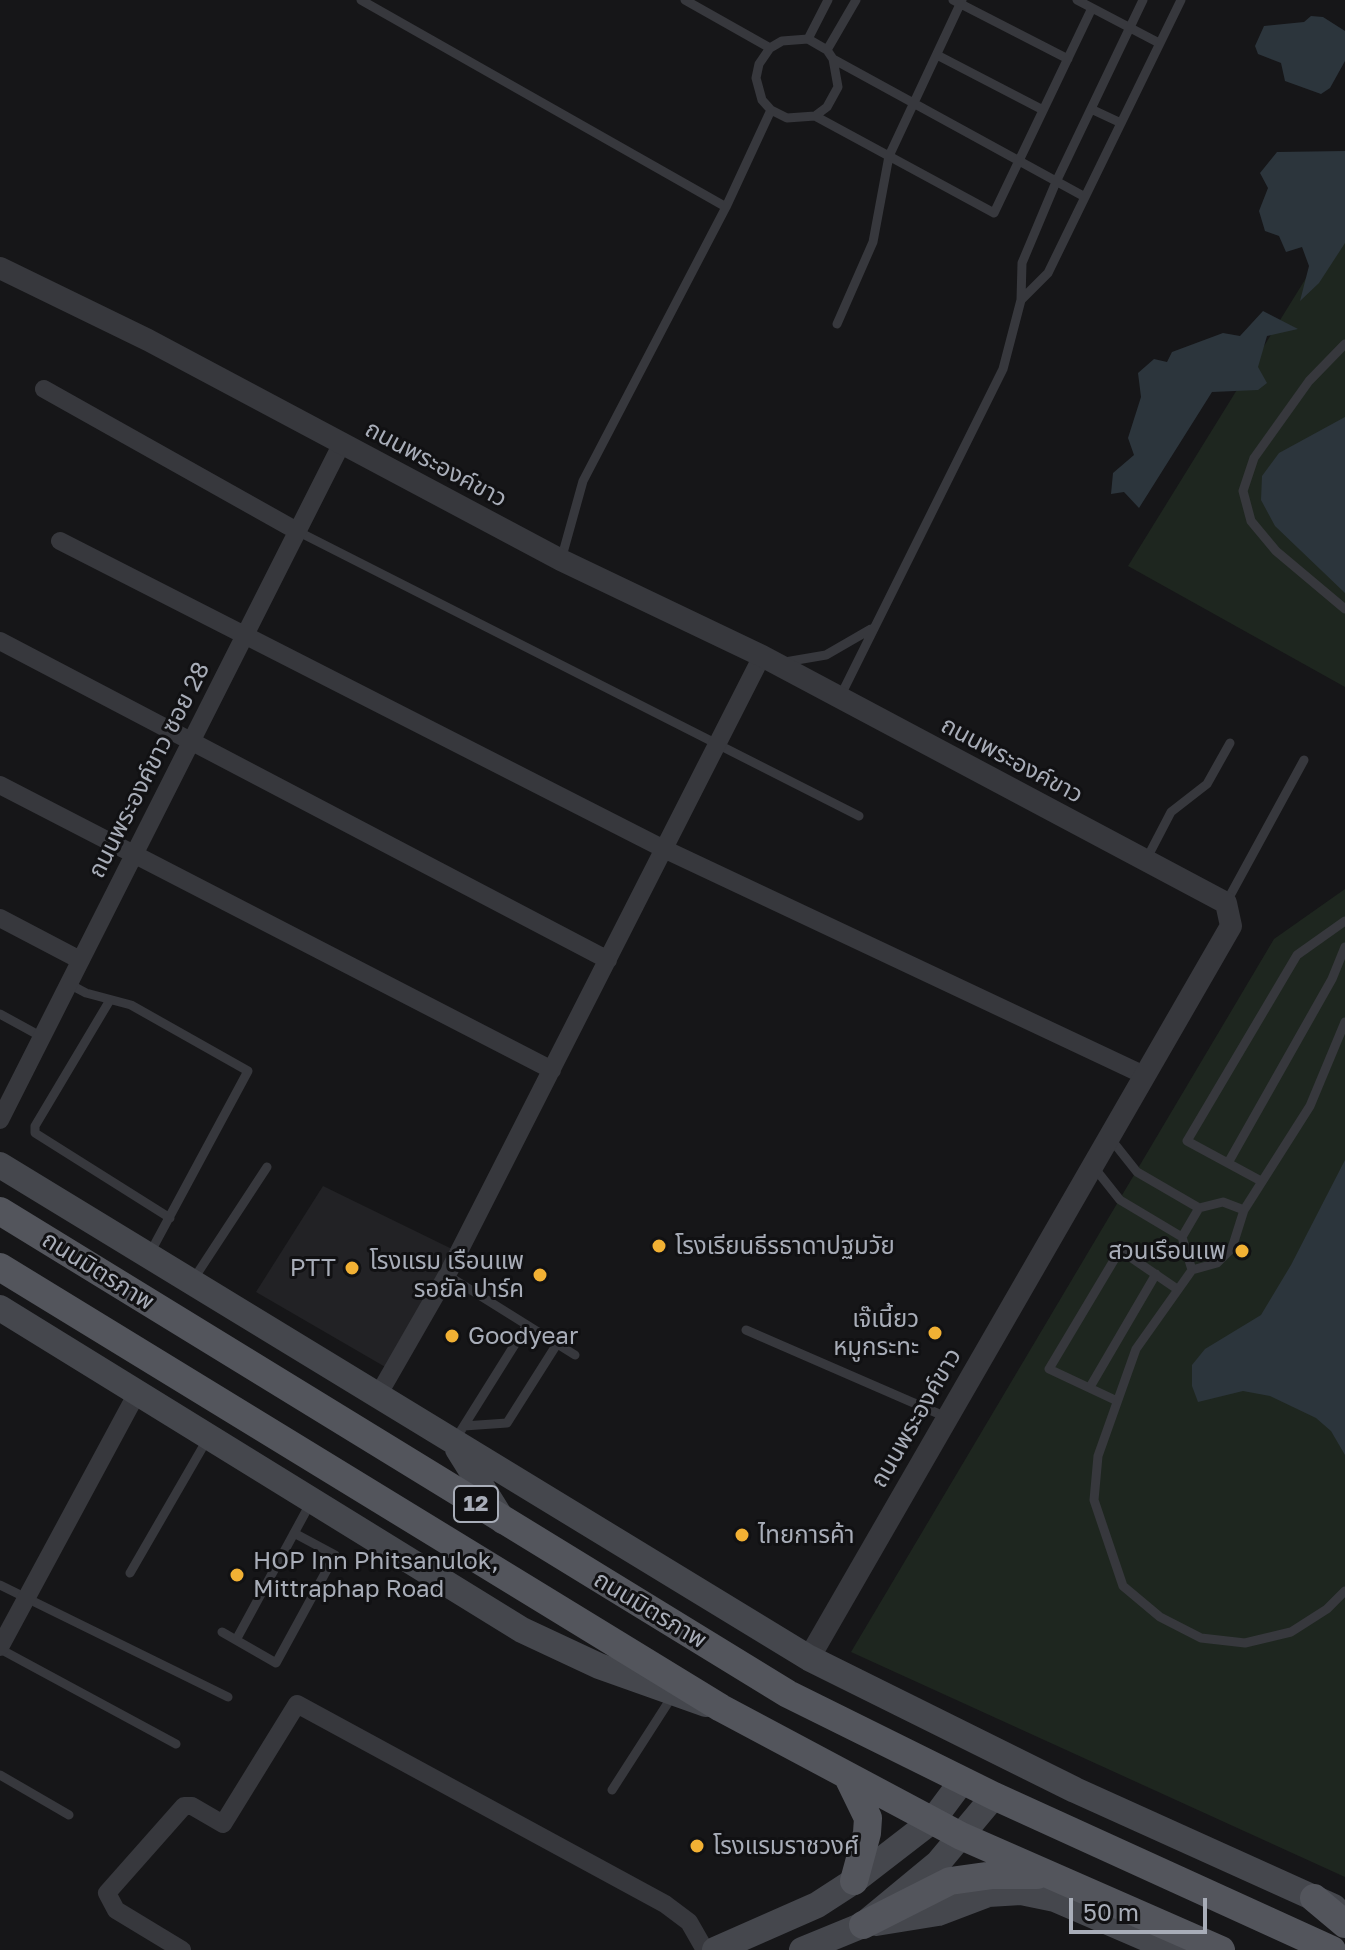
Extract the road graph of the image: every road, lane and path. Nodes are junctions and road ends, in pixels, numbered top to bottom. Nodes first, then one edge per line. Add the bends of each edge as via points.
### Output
1 (361, 0) edge
2 (685, 0) edge
3 (828, 0) edge
4 (856, 0) edge
5 (1077, 0) edge
6 (1143, 0) edge
7 (1181, 0) edge
8 (959, 1) edge
9 (1092, 8) junction
10 (1129, 28) junction
11 (808, 39) junction
12 (1159, 43) junction
13 (770, 48) junction
14 (830, 55) junction
15 (937, 55) junction
16 (1068, 59) junction
17 (915, 104) junction
18 (1091, 109) junction
19 (771, 110) junction
20 (1043, 110) junction
21 (815, 116) junction
22 (1121, 123) junction
23 (889, 156) junction
24 (1019, 161) junction
25 (1056, 182) junction
26 (1085, 197) junction
27 (726, 207) junction
28 (0, 268) edge
29 (1021, 300) junction
30 (837, 324) dead end
31 (1345, 344) edge
32 (44, 389) dead end
33 (342, 443) junction
34 (297, 531) junction
35 (60, 541) dead end
36 (561, 560) junction
37 (1345, 609) edge
38 (871, 629) junction
39 (245, 635) junction
40 (0, 641) edge
41 (769, 660) junction
42 (840, 697) junction
43 (192, 740) junction
44 (1230, 743) dead end
45 (715, 745) junction
46 (1304, 760) dead end
47 (0, 785) edge
48 (859, 816) dead end
49 (664, 849) junction
50 (134, 855) junction
51 (1146, 860) junction
52 (1226, 903) junction
53 (0, 918) edge
54 (1345, 921) edge
55 (1345, 947) edge
56 (80, 960) junction
57 (608, 960) junction
58 (69, 984) junction
59 (110, 1000) junction
60 (0, 1014) edge
61 (1345, 1022) edge
62 (42, 1037) junction
63 (552, 1070) junction
64 (1146, 1076) junction
65 (0, 1120) edge
66 (1110, 1138) junction
67 (1228, 1163) junction
68 (0, 1165) edge
69 (1093, 1166) junction
70 (267, 1167) dead end
71 (1261, 1181) junction
72 (1199, 1208) junction
73 (1244, 1210) junction
74 (0, 1211) edge
75 (170, 1218) junction
76 (1182, 1237) junction
77 (149, 1256) junction
78 (0, 1267) edge
79 (1192, 1270) junction
80 (1156, 1274) junction
81 (447, 1275) junction
82 (192, 1283) junction
83 (1177, 1289) junction
84 (0, 1308) edge
85 (527, 1325) junction
86 (746, 1330) dead end
87 (557, 1344) junction
88 (575, 1355) dead end
89 (1090, 1387) junction
90 (137, 1393) junction
91 (377, 1397) junction
92 (1115, 1400) junction
93 (946, 1417) junction
94 (459, 1434) junction
95 (209, 1437) junction
96 (312, 1500) junction
97 (503, 1521) junction
98 (294, 1533) junction
99 (130, 1573) dead end
100 (0, 1585) edge
101 (1345, 1591) edge
102 (26, 1599) junction
103 (222, 1632) dead end
104 (236, 1640) junction
105 (0, 1648) edge
106 (809, 1658) junction
107 (673, 1695) junction
108 (228, 1697) dead end
109 (721, 1708) junction
110 (176, 1744) dead end
111 (0, 1775) edge
112 (849, 1779) junction
113 (962, 1781) junction
114 (612, 1790) dead end
115 (994, 1796) junction
116 (69, 1815) dead end
117 (933, 1820) junction
118 (961, 1836) junction
119 (1046, 1875) junction
120 (854, 1881) junction
121 (1314, 1898) junction
122 (1345, 1912) edge
123 (1345, 1924) edge
124 (863, 1925) junction
125 (819, 1947) edge
126 (182, 1950) edge
127 (705, 1950) edge
128 (715, 1950) edge
129 (1173, 1950) edge
130 (1221, 1950) edge
131 (1332, 1950) edge

1 - 27 lane
2 - 13 lane
3 - 11 lane
4 - 14 lane
5 - 9 lane
6 - 10 lane
7 - 12 lane
8 - 15 lane
8 - 16 lane
9 - 10 lane
9 - 16 lane
10 - 12 lane
10 - 18 lane
11 - 13 lane via 782,41
11 - 14 lane
12 - 22 lane
13 - 19 lane via 756,78
14 - 17 lane
14 - 21 lane via 838,87
15 - 17 lane
15 - 20 lane
16 - 20 lane
17 - 23 lane
17 - 24 lane
18 - 22 lane
18 - 25 lane
19 - 21 lane via 787,118
19 - 27 lane
20 - 24 lane
21 - 23 lane
22 - 26 lane
23 - 24 lane via 994,213
23 - 30 lane via 873,242
24 - 25 lane
25 - 26 lane
25 - 29 lane via 1022,263
26 - 29 lane via 1048,273
27 - 36 lane via 583,481
28 - 33 street, ถนนพระองค์ขาว
29 - 38 lane via 1003,369
31 - 37 lane via 1309,381 1254,458 1243,491 1251,521 1276,551
32 - 34 street
33 - 34 street, ถนนพระองค์ขาว ซอย 28
33 - 36 street, ถนนพระองค์ขาว
34 - 39 street, ถนนพระองค์ขาว ซอย 28
34 - 45 lane
35 - 39 street
36 - 41 street, ถนนพระองค์ขาว
38 - 41 lane via 826,655
38 - 42 lane
39 - 43 street, ถนนพระองค์ขาว ซอย 28
39 - 49 street
40 - 43 street
41 - 42 street, ถนนพระองค์ขาว
41 - 45 street
42 - 51 street, ถนนพระองค์ขาว
43 - 50 street, ถนนพระองค์ขาว ซอย 28
43 - 57 street
44 - 51 lane via 1207,784 1171,812
45 - 48 lane
45 - 49 street
46 - 52 lane
47 - 50 street
49 - 57 street
49 - 64 street
50 - 56 street, ถนนพระองค์ขาว ซอย 28
50 - 63 street
51 - 52 street, ถนนพระองค์ขาว
52 - 64 street, ถนนพระองค์ขาว via 1231,926
53 - 56 street
54 - 67 lane via 1297,955 1187,1141
55 - 67 lane
56 - 58 street, ถนนพระองค์ขาว ซอย 28
57 - 63 street
58 - 59 lane
58 - 62 street, ถนนพระองค์ขาว ซอย 28
59 - 75 lane via 35,1133
59 - 75 lane via 131,1005 248,1071
60 - 62 lane
61 - 71 lane via 1310,1106
62 - 65 street, ถนนพระองค์ขาว ซอย 28
63 - 81 street
64 - 66 street, ถนนพระองค์ขาว
66 - 69 street, ถนนพระองค์ขาว
66 - 72 lane via 1137,1172
67 - 71 lane
68 - 77 main road
69 - 76 lane via 1120,1200
69 - 93 street, ถนนพระองค์ขาว
70 - 82 lane
71 - 73 lane
72 - 73 lane via 1223,1202
72 - 76 lane
73 - 79 lane via 1232,1248 1217,1263
74 - 97 main road, ถนนมิตรภาพ / 12
75 - 77 lane
76 - 79 lane
77 - 82 main road
78 - 109 main road, ถนนมิตรภาพ / 12
79 - 83 lane
80 - 83 lane
80 - 89 lane
80 - 89 lane via 1120,1250 1049,1369
81 - 85 lane
81 - 91 street
82 - 91 main road
83 - 92 lane via 1136,1349
84 - 90 main road
85 - 87 lane
85 - 94 lane
86 - 93 lane
87 - 88 lane
87 - 94 lane via 507,1423
89 - 92 lane
90 - 95 main road
90 - 102 street
91 - 94 main road
92 - 101 lane via 1098,1456 1094,1500 1123,1586 1160,1617 1201,1638 1245,1643 1291,1632
93 - 106 street, ถนนพระองค์ขาว
94 - 97 main road
94 - 106 main road
95 - 96 main road
95 - 99 lane
96 - 98 lane
96 - 107 main road via 522,1630
97 - 113 main road, ถนนมิตรภาพ / 12 via 788,1694
98 - 104 lane
98 - 104 lane via 335,1555 276,1663
100 - 102 lane
102 - 105 street
102 - 108 lane
103 - 104 lane
105 - 110 lane
106 - 121 main road via 1075,1790
107 - 109 main road
107 - 114 lane
109 - 112 main road, ถนนมิตรภาพ / 12
111 - 116 lane
112 - 117 main road, ถนนมิตรภาพ / 12
112 - 120 main road via 868,1818
113 - 115 main road, ถนนมิตรภาพ / 12
113 - 117 main road
115 - 118 main road
115 - 131 main road, ถนนมิตรภาพ / 12
117 - 118 main road, ถนนมิตรภาพ / 12
117 - 120 main road
118 - 119 main road, ถนนมิตรภาพ / 12
118 - 124 main road via 938,1863
119 - 124 main road via 950,1881
119 - 130 main road, ถนนมิตรภาพ / 12
120 - 128 main road via 817,1905
121 - 122 main road
121 - 123 main road
124 - 125 main road
124 - 129 main road via 938,1913 988,1894 1021,1892 1055,1899
126 - 127 street via 116,1910 107,1893 184,1806 223,1824 297,1704 665,1904 689,1922

